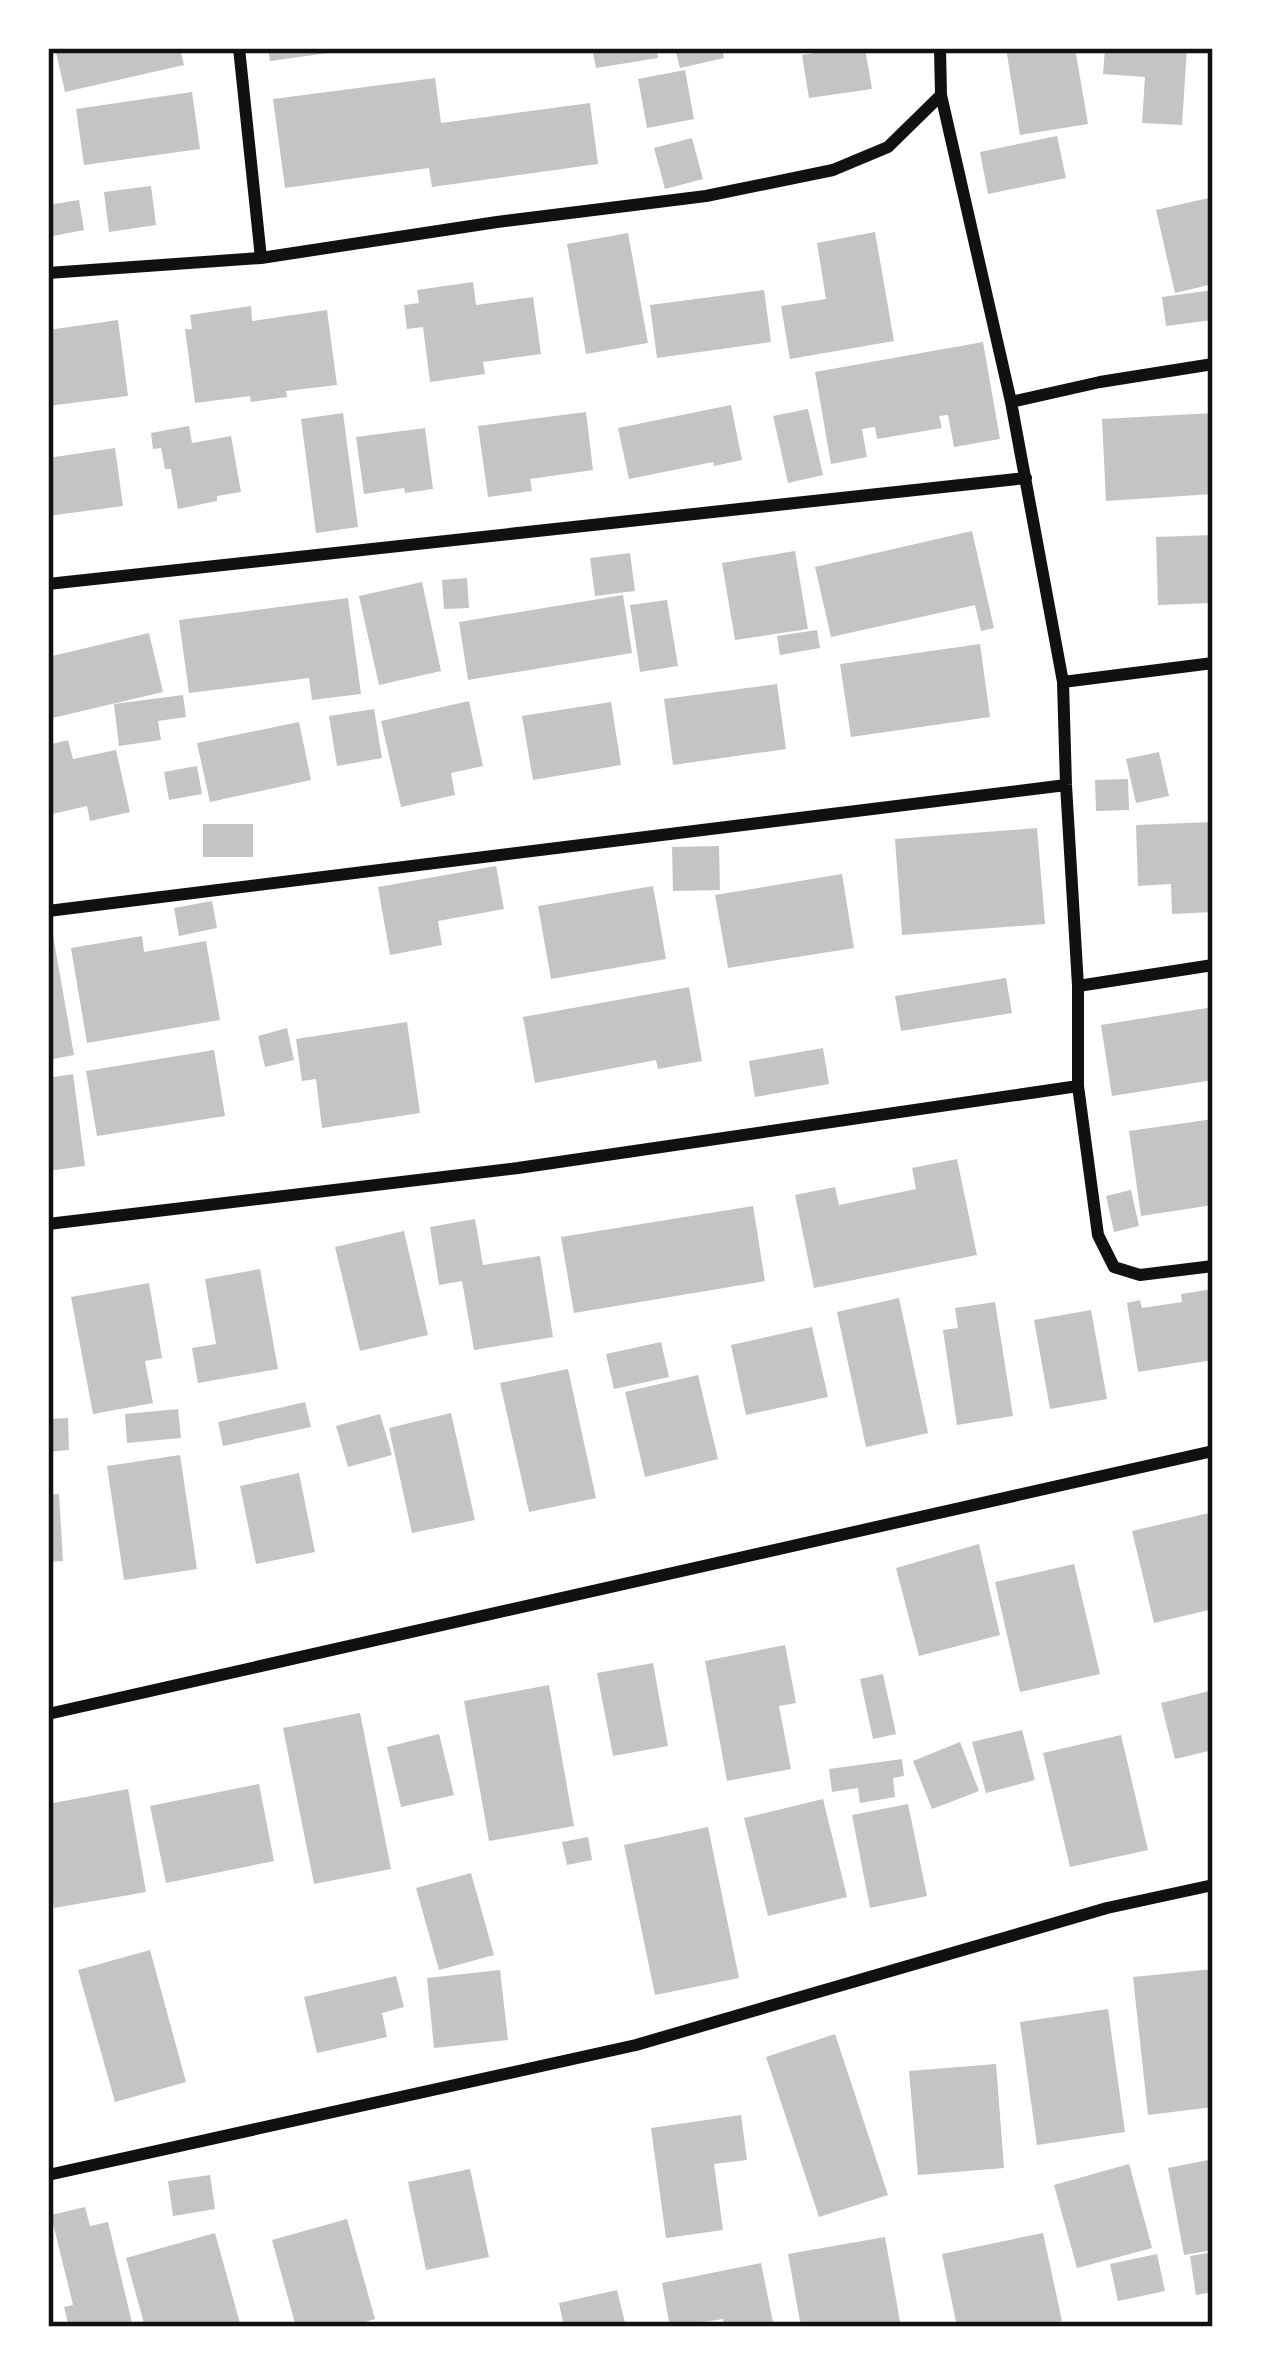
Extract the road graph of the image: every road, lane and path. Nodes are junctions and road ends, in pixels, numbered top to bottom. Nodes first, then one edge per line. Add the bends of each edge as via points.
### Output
1 (239, 48) edge
2 (940, 48) edge
3 (941, 95) junction
4 (261, 258) junction
5 (48, 273) edge
6 (1213, 364) edge
7 (1011, 402) junction
8 (1025, 478) junction
9 (48, 584) edge
10 (1213, 663) edge
11 (1063, 682) junction
12 (1066, 785) junction
13 (48, 911) edge
14 (1213, 965) edge
15 (1078, 986) junction
16 (1078, 1086) junction
17 (48, 1224) edge
18 (1213, 1266) edge
19 (1213, 1451) edge
20 (48, 1714) edge
21 (1213, 1885) edge
22 (48, 2175) edge

1 - 4 street
2 - 3 street
3 - 4 street via 888,147 833,170 706,196
3 - 7 street
4 - 5 street
6 - 7 street
7 - 8 street
8 - 9 street
8 - 11 street
10 - 11 street
11 - 12 street
12 - 13 street
12 - 15 street
14 - 15 street
15 - 16 street
16 - 17 street via 518,1168
16 - 18 street via 1098,1235 1114,1267 1140,1275
19 - 20 street
21 - 22 street via 1107,1908 635,2045

